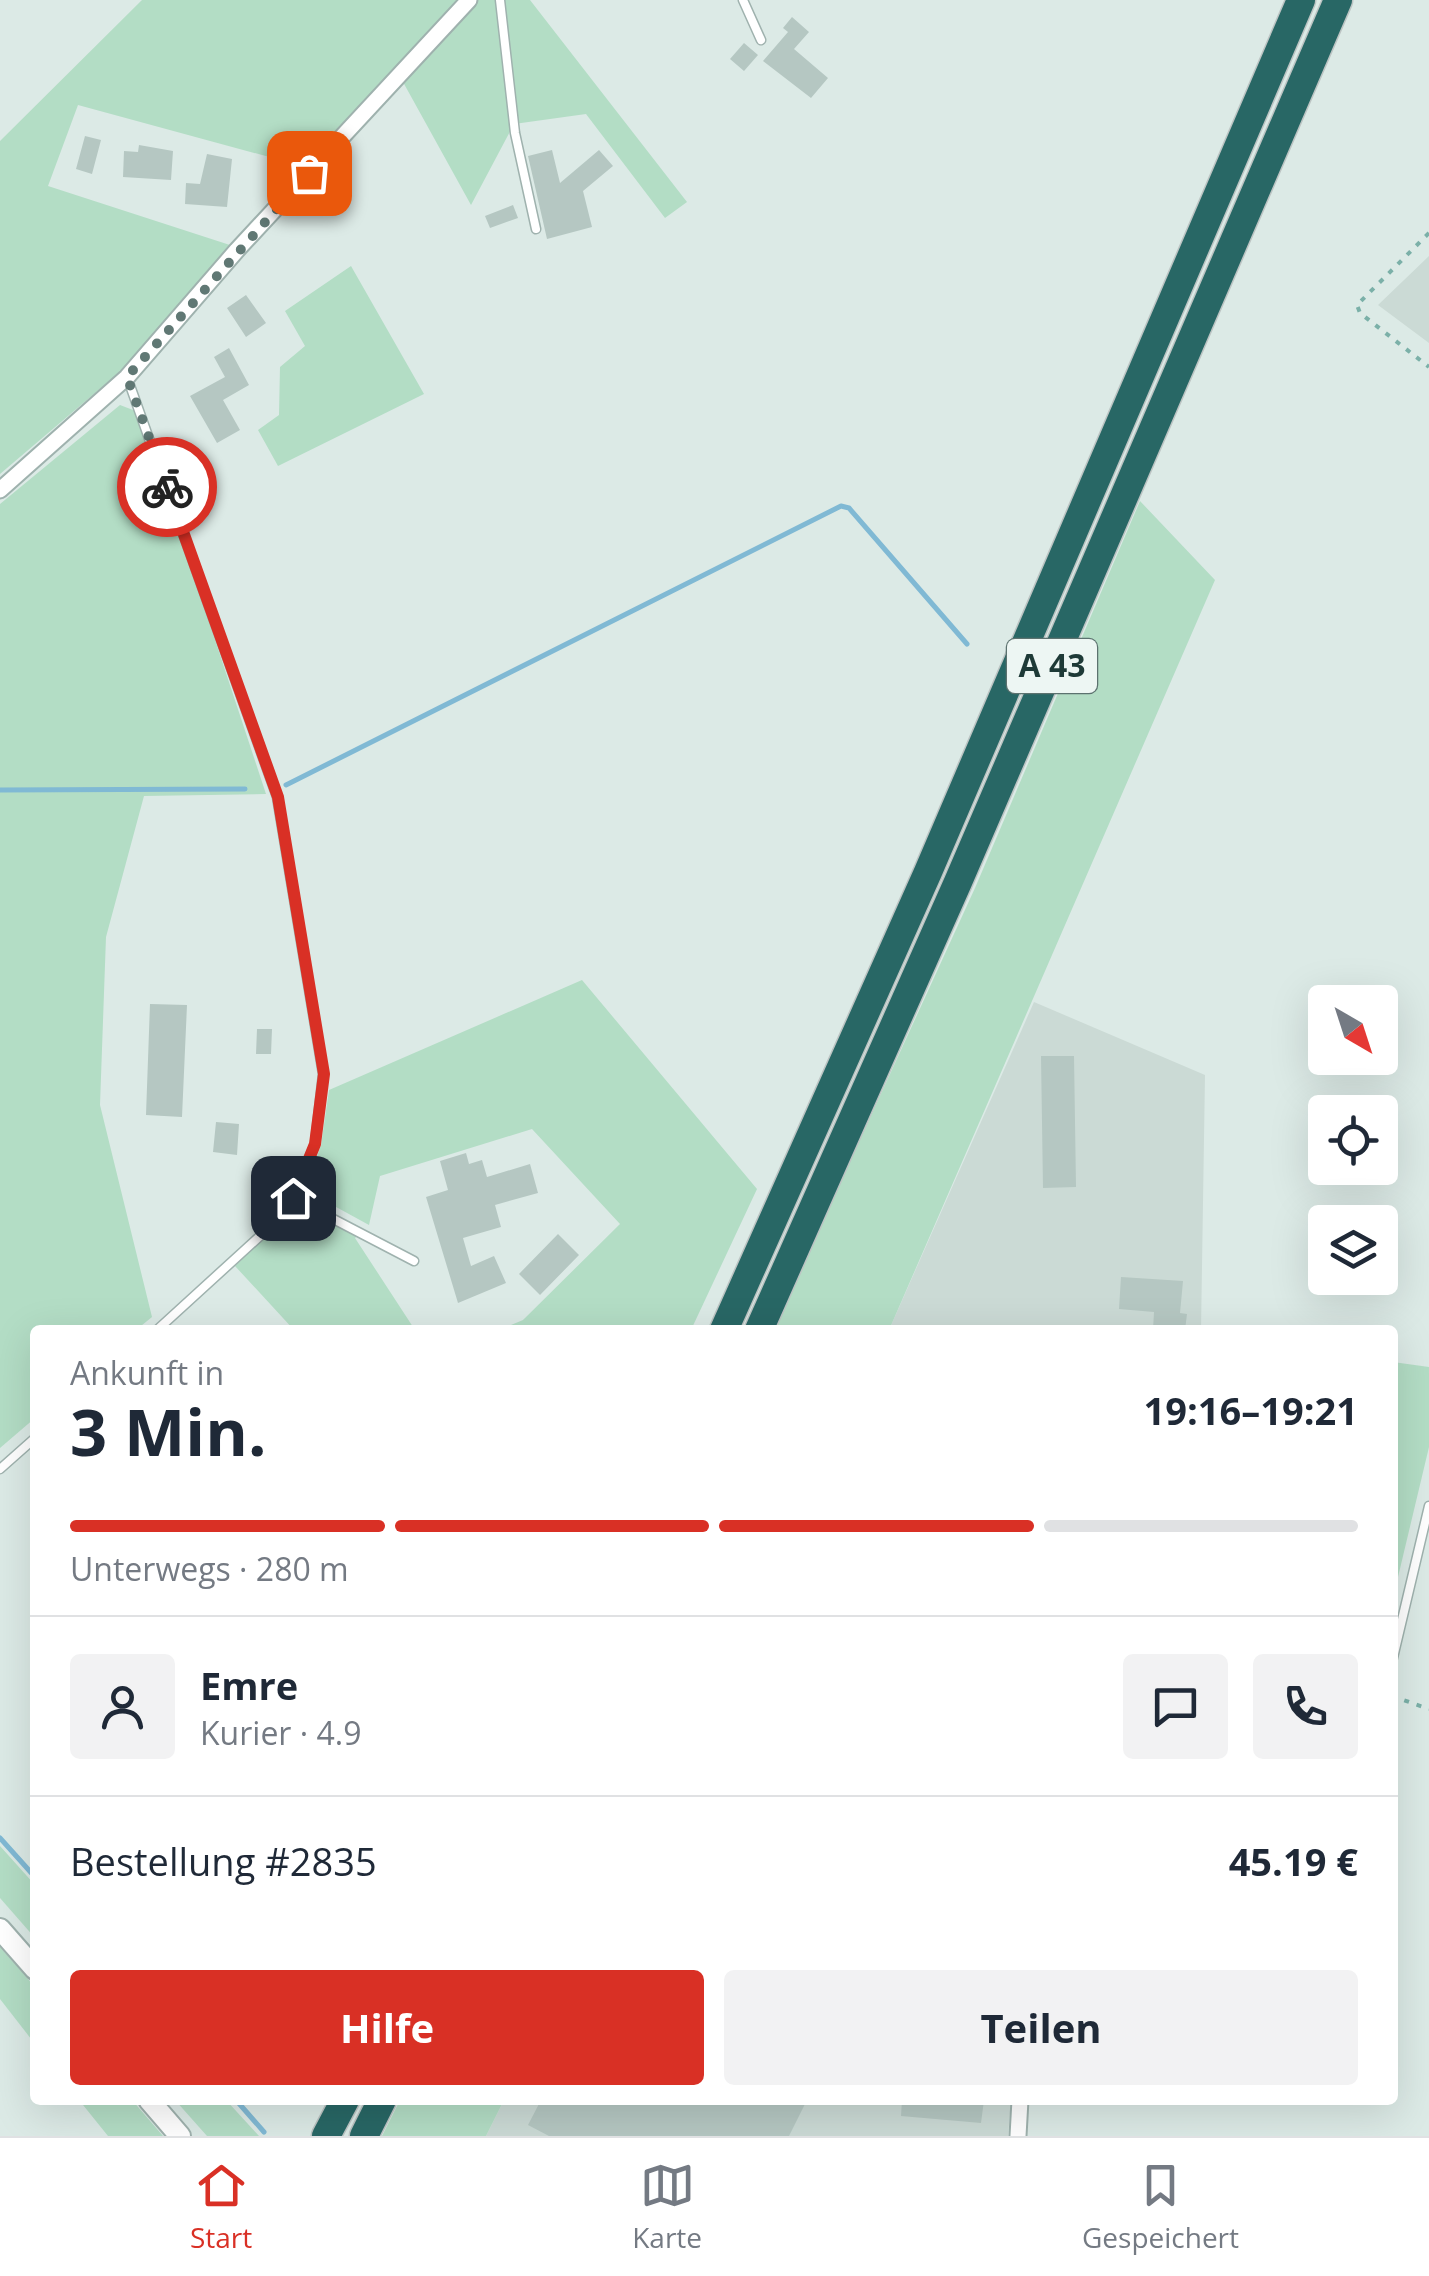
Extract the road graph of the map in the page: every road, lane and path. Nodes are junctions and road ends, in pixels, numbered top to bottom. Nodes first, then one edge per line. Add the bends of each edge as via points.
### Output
1 (469, 0) edge
2 (500, 0) edge
3 (743, 0) edge
4 (1302, 0) edge
5 (1338, 0) edge
6 (761, 40) dead end
7 (536, 229) dead end
8 (1429, 233) edge
9 (1429, 367) edge
10 (127, 377) junction
11 (0, 490) edge
12 (293, 1198) junction
13 (414, 1261) dead end
14 (162, 1325) edge
15 (726, 1325) edge
16 (761, 1325) edge
17 (30, 1442) edge
18 (0, 1469) edge
19 (1429, 1506) edge
20 (1398, 1637) edge
21 (1398, 1698) edge
22 (1429, 1709) edge
23 (0, 1928) edge
24 (30, 1963) edge
25 (152, 2105) edge
26 (342, 2105) edge
27 (380, 2105) edge
28 (1020, 2105) edge
29 (180, 2136) edge
30 (326, 2136) edge
31 (364, 2136) edge
32 (1018, 2136) edge

1 - 10 street
2 - 7 lane via 515,132
3 - 6 lane
4 - 15 highway, A 43
5 - 16 highway, A 43
8 - 9 path via 1357,305
10 - 11 street
10 - 12 lane via 278,797 324,1074 315,1144
12 - 13 lane
12 - 14 lane
17 - 18 lane
19 - 20 lane
21 - 22 path
23 - 24 street
25 - 29 street
26 - 30 highway
27 - 31 highway
28 - 32 street

